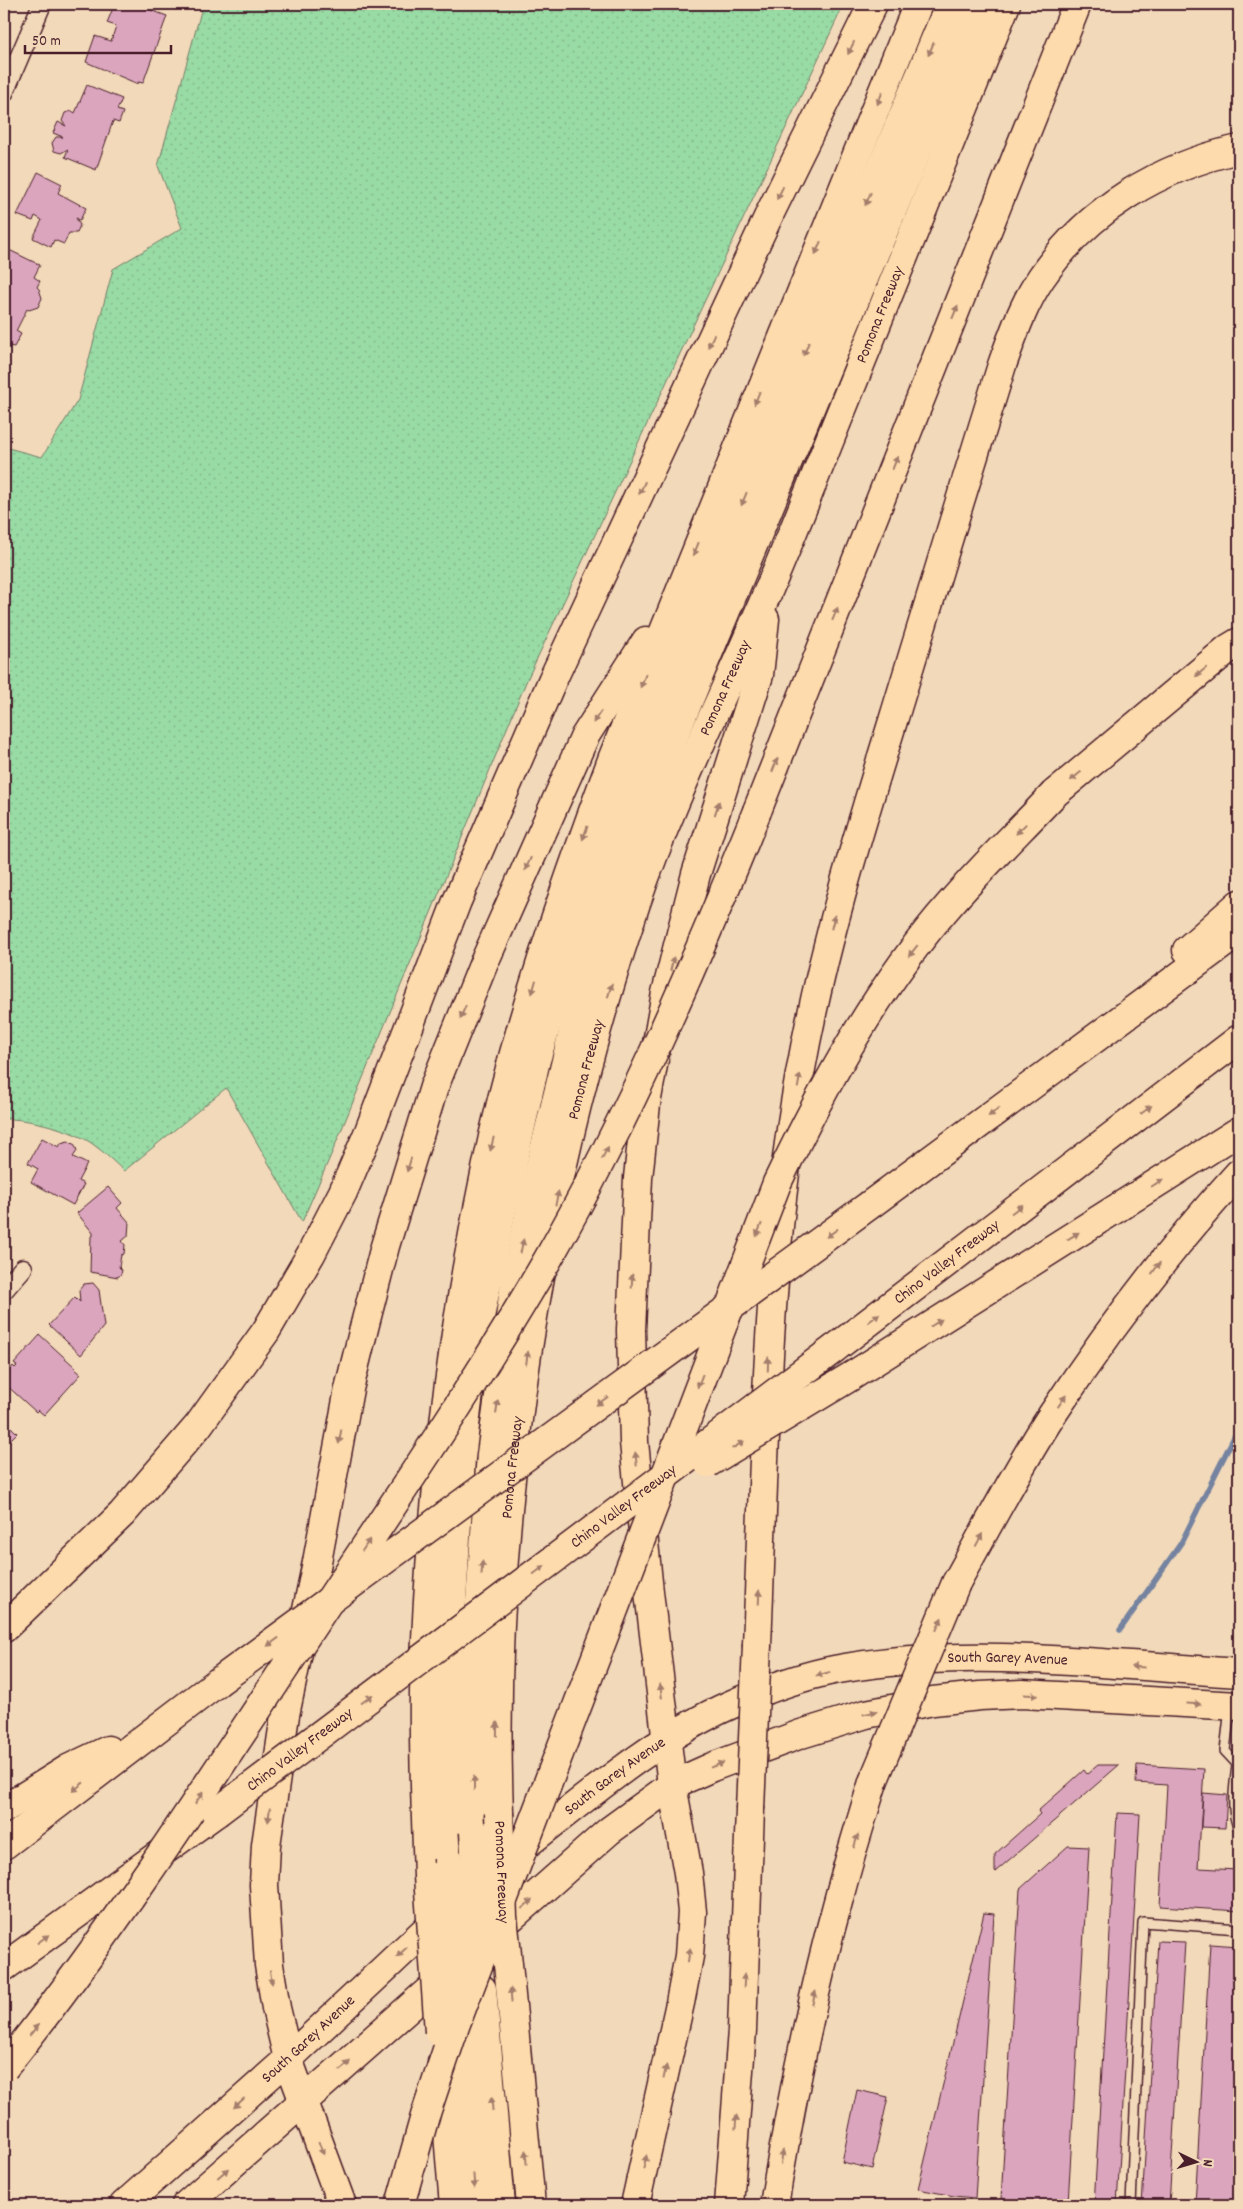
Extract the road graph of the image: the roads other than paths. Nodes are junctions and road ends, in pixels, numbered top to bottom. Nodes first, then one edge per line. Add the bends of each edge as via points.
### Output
1 (42, 4) edge
2 (873, 4) edge
3 (918, 4) edge
4 (950, 4) edge
5 (978, 4) edge
6 (1006, 4) edge
7 (1077, 4) edge
8 (4, 93) edge
9 (1239, 149) edge
10 (680, 587) junction
11 (767, 595) junction
12 (1239, 642) edge
13 (1239, 904) edge
14 (1239, 932) edge
15 (1239, 1039) edge
16 (1033, 1083) junction
17 (1239, 1131) edge
18 (1239, 1173) edge
19 (23, 1268) dead end
20 (4, 1290) edge
21 (618, 1510) junction
22 (4, 1628) edge
23 (1239, 1673) edge
24 (1235, 1706) edge
25 (159, 1726) junction
26 (667, 1739) junction
27 (1238, 1766) edge
28 (672, 1785) junction
29 (4, 1809) edge
30 (1239, 1828) edge
31 (4, 1845) edge
32 (438, 1867) junction
33 (1239, 1929) edge
34 (4, 1967) edge
35 (288, 2060) junction
36 (4, 2068) edge
37 (303, 2103) junction
38 (124, 2205) edge
39 (186, 2205) edge
40 (342, 2205) edge
41 (400, 2205) edge
42 (454, 2205) edge
43 (476, 2205) edge
44 (501, 2205) edge
45 (531, 2205) edge
46 (635, 2205) edge
47 (729, 2205) edge
48 (774, 2205) edge
49 (1131, 2205) edge

1 - 8 street
2 -> 22 main road via 771,211 552,681 458,901 369,1132 312,1254 266,1331 198,1426 122,1514
3 -> 10 main road
4 -> 32 main road via 625,790 578,920 536,1060 476,1337 461,1458
44 -> 5 main road, bridge via 482,1989 474,1832 475,1668 491,1454 514,1282 578,1012 614,895 671,743
6 - 11 main road, Pomona Freeway
36 -> 7 main road, bridge via 90,1958 159,1858 407,1483 509,1324 591,1179 645,1074 718,908
47 -> 9 main road, bridge via 742,2030 770,1326 782,1198 806,1041 823,961 843,884 1017,324 1041,279 1092,220 1144,183 1187,163
10 -> 32 main road via 568,877 544,953 485,1172 464,1280 451,1364 428,1594 424,1769
10 -> 35 main road via 585,736 460,1020 432,1096 385,1246 349,1389 318,1562 285,1715 268,1819 264,1885 268,1956
26 -> 11 main road via 634,1442 631,1330 638,1178 646,1104 668,985 696,874 759,675
45 -> 11 main road, Pomona Freeway, bridge via 503,1917 497,1763 498,1680 509,1510 531,1325 568,1146 599,1025 637,902 679,792
12 -> 41 main road, bridge via 1054,794 950,904 909,955 811,1112 777,1183 455,2026
13 - 16 main road
14 - 16 main road
21 -> 15 main road, Chino Valley Freeway, bridge
16 -> 25 main road, bridge
21 -> 17 main road, bridge via 694,1471 850,1377
48 -> 18 main road, bridge via 811,2013 838,1899 873,1782 956,1583 1046,1424 1106,1337 1164,1258
19 - 20 street
34 -> 21 main road, Chino Valley Freeway, bridge
23 -> 26 main road, South Garey Avenue via 996,1659 888,1662 843,1668 793,1681 730,1705
24 - 27 lane via 1225,1751
28 -> 24 main road, South Garey Avenue via 801,1734 866,1714 932,1701 1022,1694
25 - 29 main road via 68,1769
25 -> 31 main road
26 - 28 main road
26 -> 35 main road, South Garey Avenue via 462,1895
27 - 30 lane via 1234,1788
37 -> 28 main road, South Garey Avenue via 609,1831
46 -> 28 main road via 692,1933 688,1873
32 - 42 main road, bridge via 439,2032
32 -> 43 main road, bridge via 458,2010
33 - 49 lane via 1144,1922
35 - 37 main road
35 -> 38 main road, South Garey Avenue
39 -> 37 main road, South Garey Avenue
37 -> 40 main road

